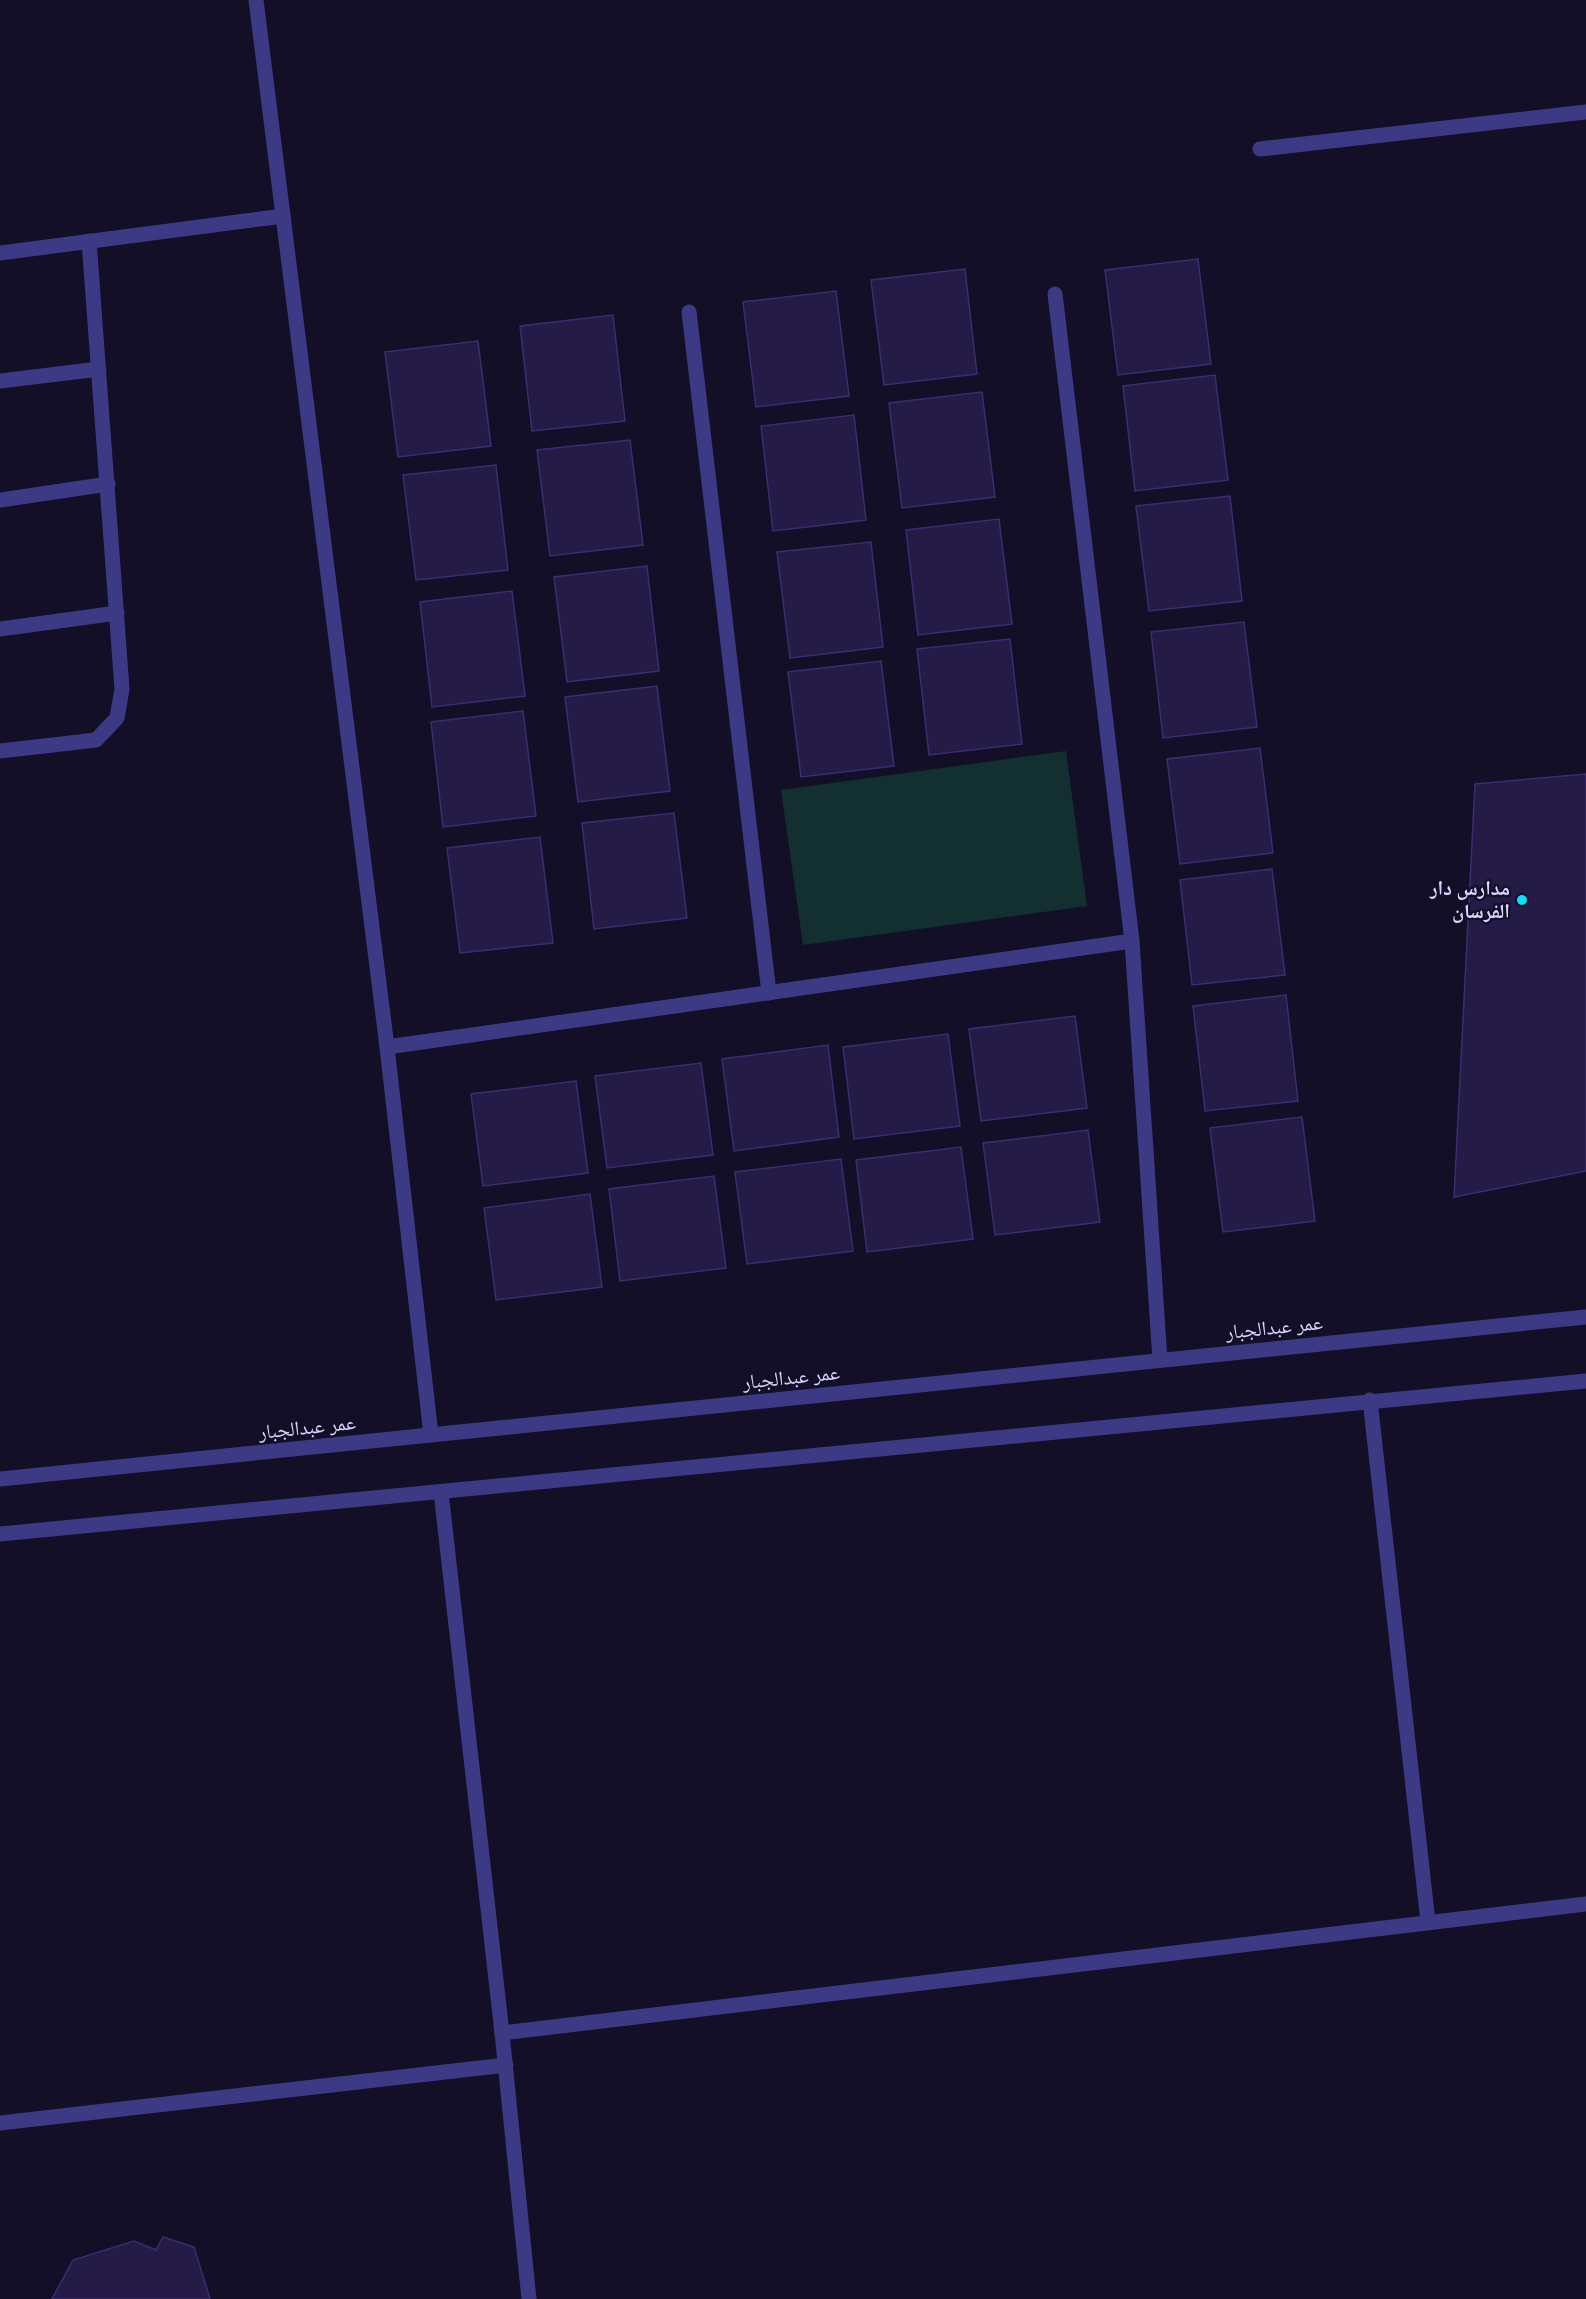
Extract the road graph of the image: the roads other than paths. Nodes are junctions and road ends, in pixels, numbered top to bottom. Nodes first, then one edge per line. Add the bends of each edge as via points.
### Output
1 (256, 0) edge
2 (1586, 112) edge
3 (1260, 149) dead end
4 (283, 216) junction
5 (89, 241) junction
6 (0, 253) edge
7 (1055, 294) dead end
8 (689, 312) dead end
9 (99, 369) junction
10 (0, 381) edge
11 (108, 484) junction
12 (0, 500) edge
13 (117, 613) junction
14 (0, 629) edge
15 (0, 751) edge
16 (1132, 941) junction
17 (769, 993) junction
18 (387, 1047) junction
19 (1586, 1317) edge
20 (1160, 1360) junction
21 (1586, 1380) edge
22 (1370, 1400) junction
23 (431, 1435) junction
24 (0, 1479) edge
25 (441, 1492) junction
26 (0, 1534) edge
27 (1586, 1904) edge
28 (1428, 1922) junction
29 (502, 2033) junction
30 (506, 2065) junction
31 (0, 2123) edge
32 (529, 2299) edge

1 - 4 street
2 - 3 street
4 - 5 street
4 - 18 street
5 - 6 street
5 - 9 street
7 - 16 street
8 - 17 street
9 - 10 street
9 - 11 street
11 - 12 street
11 - 13 street
13 - 14 street
13 - 15 street via 122,689 117,718 96,740
16 - 17 street
16 - 20 street
17 - 18 street
18 - 23 street
19 - 20 street, عمر عبدالجبار
20 - 23 street, عمر عبدالجبار
21 - 22 street
22 - 25 street
22 - 28 street
23 - 24 street, عمر عبدالجبار
25 - 26 street
25 - 29 street
27 - 28 street
28 - 29 street
29 - 30 street
30 - 31 street
30 - 32 street

